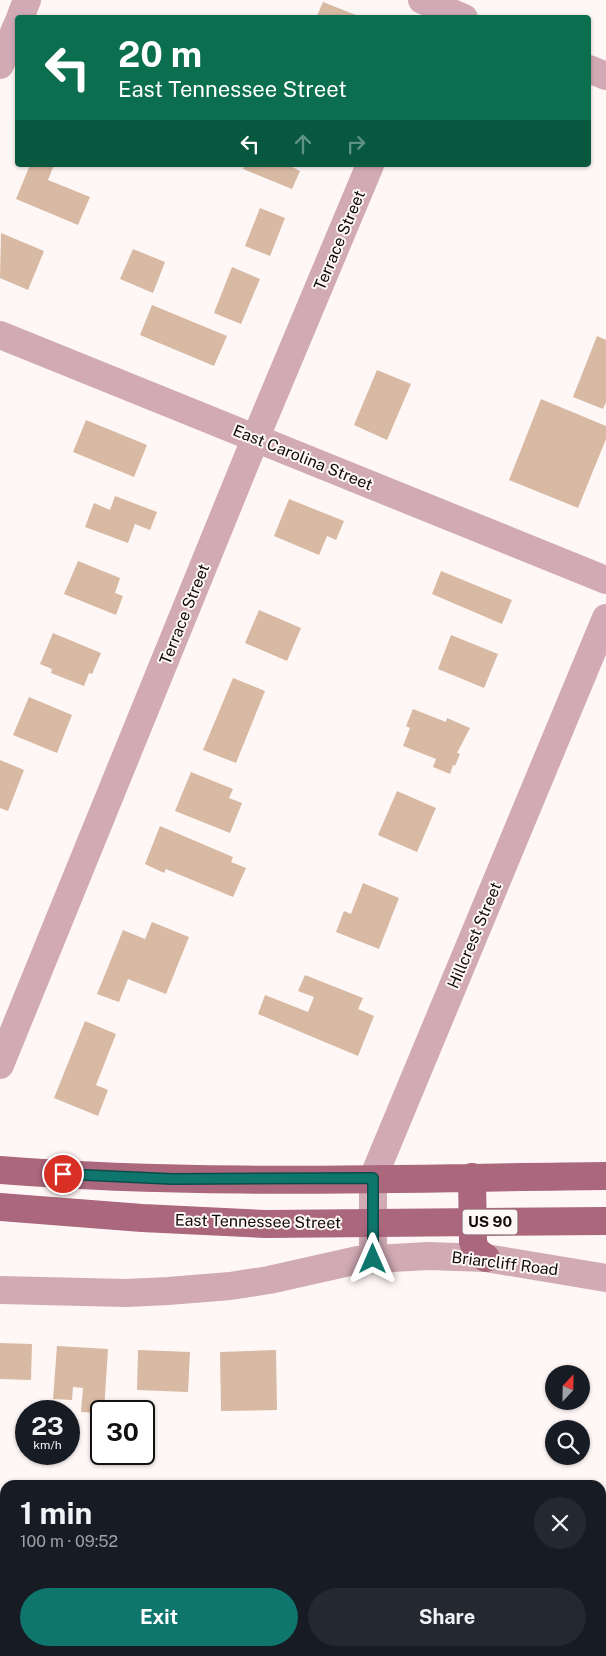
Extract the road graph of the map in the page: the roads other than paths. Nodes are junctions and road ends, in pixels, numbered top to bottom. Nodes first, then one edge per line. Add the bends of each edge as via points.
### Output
1 (27, 0) edge
2 (433, 6) edge
3 (21, 15) edge
4 (456, 15) edge
5 (15, 30) edge
6 (0, 65) edge
7 (591, 70) edge
8 (606, 76) edge
9 (369, 167) edge
10 (0, 335) edge
11 (256, 437) junction
12 (606, 580) edge
13 (606, 618) edge
14 (0, 1065) edge
15 (0, 1170) edge
16 (606, 1176) edge
17 (472, 1177) junction
18 (373, 1178) junction
19 (0, 1207) edge
20 (606, 1221) edge
21 (473, 1222) junction
22 (373, 1223) junction
23 (486, 1258) junction
24 (373, 1259) junction
25 (604, 1277) edge
26 (0, 1290) edge

1 - 3 street
2 - 4 street
5 - 6 street
7 - 8 street
9 - 11 street, Terrace Street
10 - 11 street, East Carolina Street
11 - 12 street, East Carolina Street
11 - 14 street, Terrace Street
13 - 18 street, Hillcrest Street
15 - 18 main road via 156,1178
16 - 17 main road
17 - 18 main road
17 - 21 main road
18 - 22 street, Hillcrest Street
19 - 22 main road, East Tennessee Street / US 90 via 229,1223
20 - 21 main road, East Tennessee Street / US 90
21 - 22 main road, East Tennessee Street / US 90
21 - 23 main road via 474,1247
22 - 24 street, Hillcrest Street
23 - 24 street, Briarcliff Road
23 - 25 street, Briarcliff Road
24 - 26 street via 333,1264 269,1280 182,1290 126,1293

